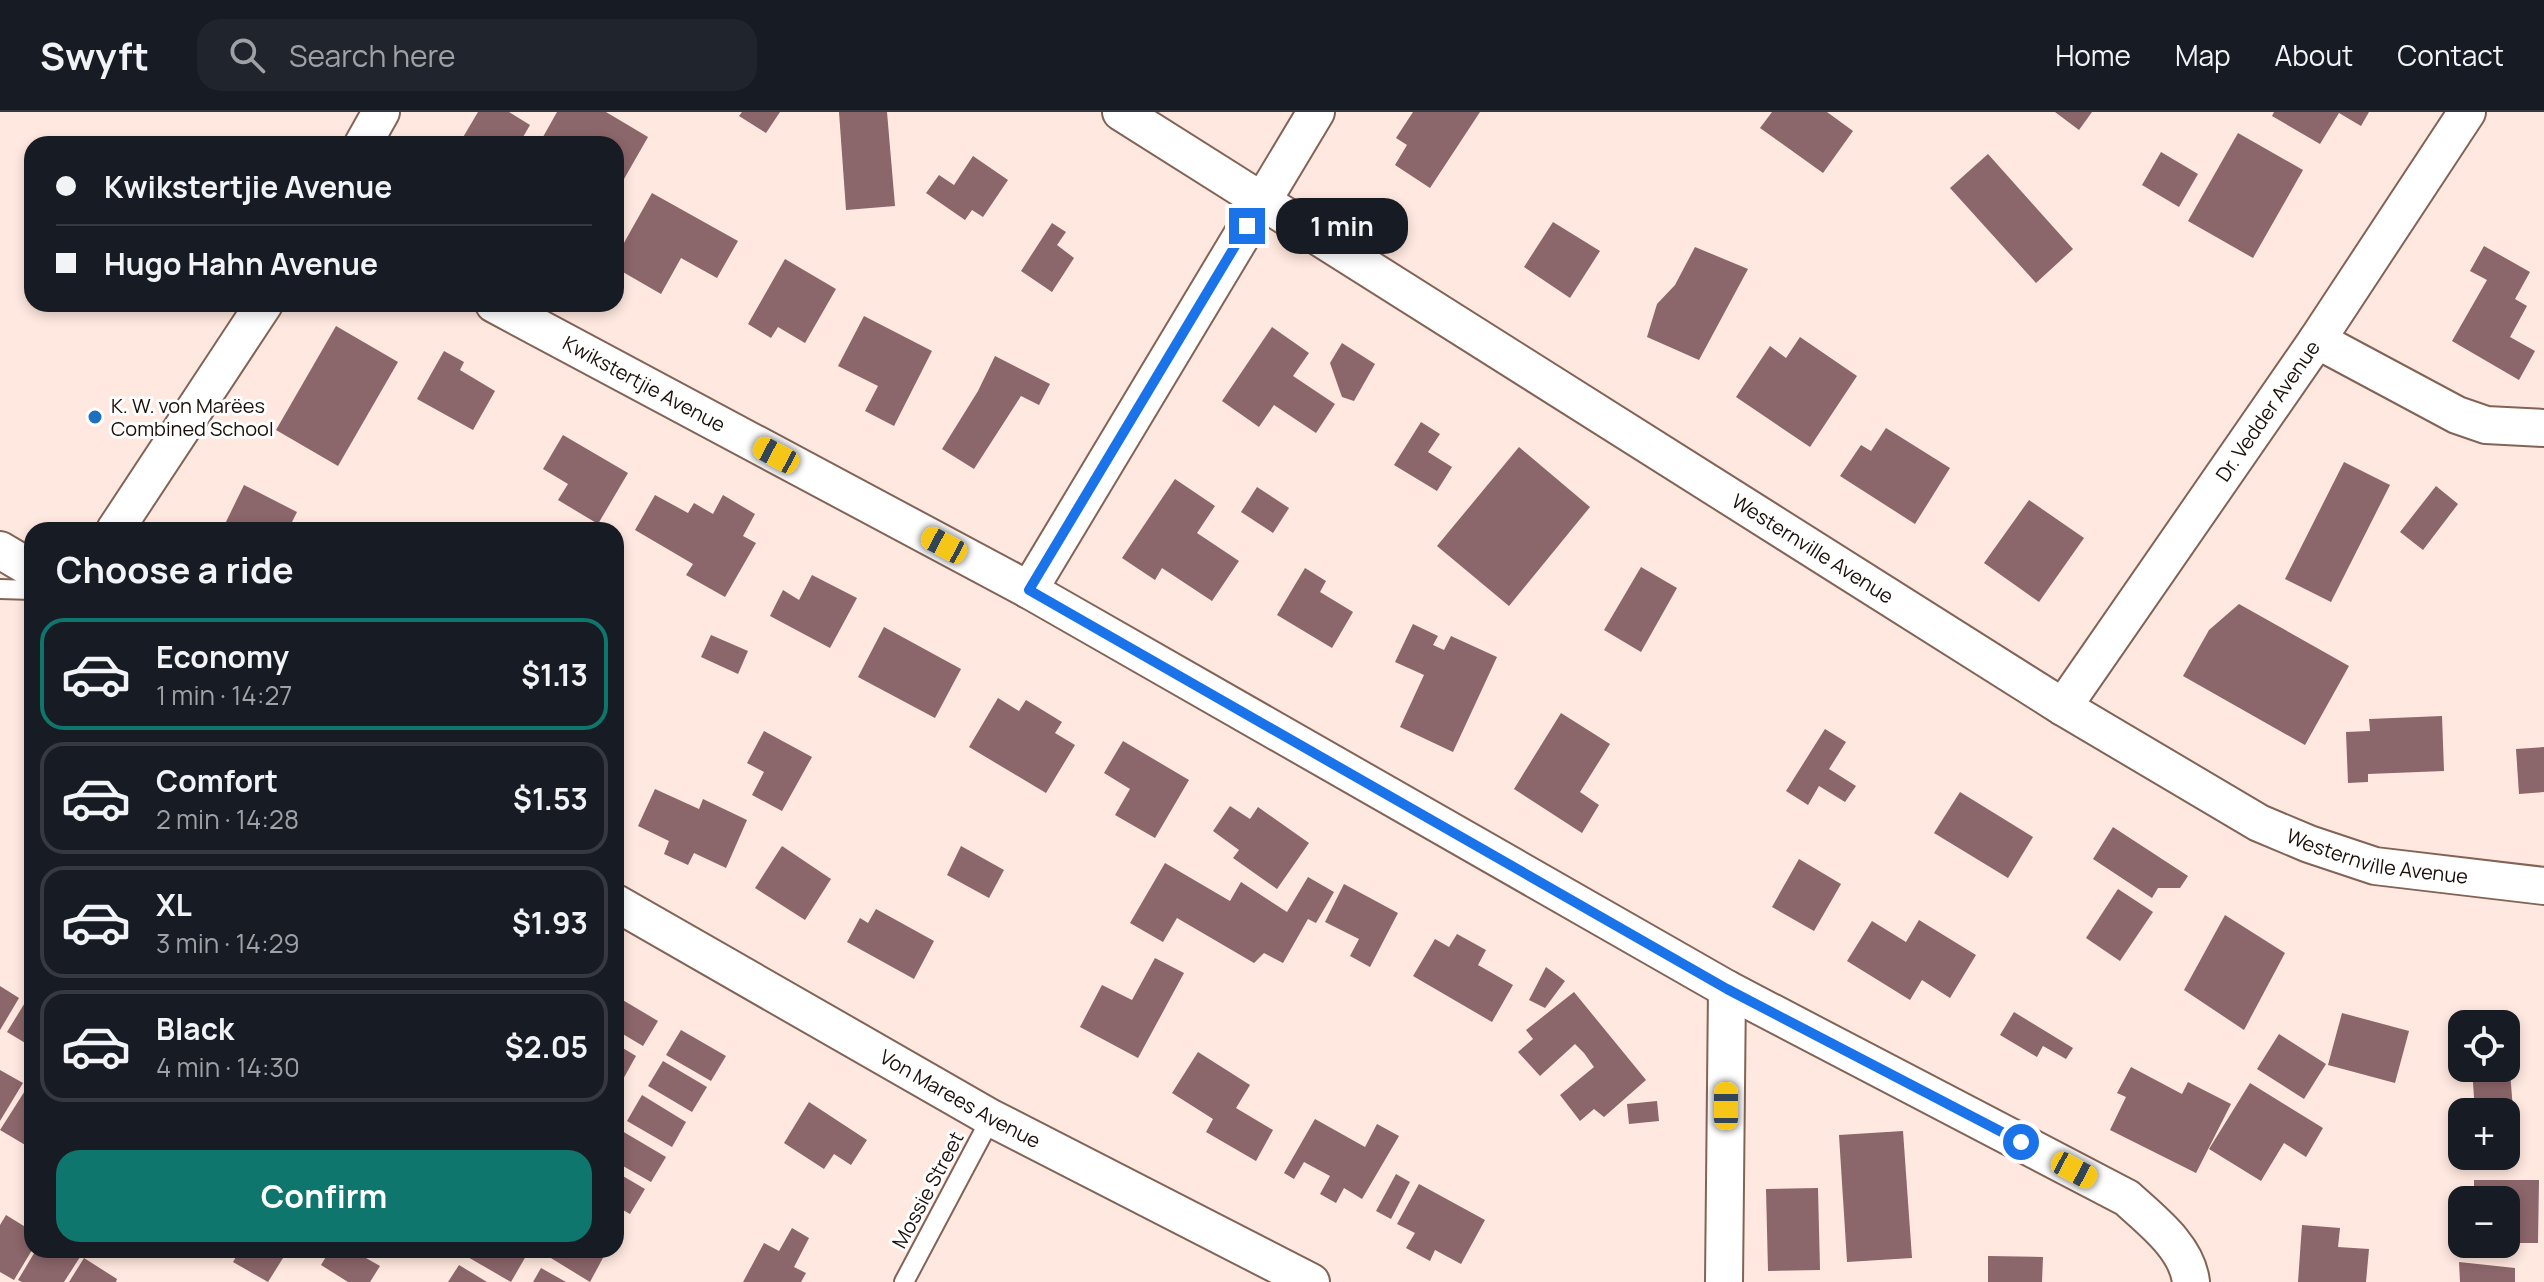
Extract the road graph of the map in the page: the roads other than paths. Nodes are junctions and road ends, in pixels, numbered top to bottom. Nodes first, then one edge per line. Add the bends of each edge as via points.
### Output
1 (381, 112) edge
2 (1121, 112) edge
3 (1316, 112) edge
4 (2467, 112) edge
5 (368, 136) edge
6 (1263, 200) junction
7 (259, 312) edge
8 (509, 312) edge
9 (2317, 340) junction
10 (2544, 428) edge
11 (120, 522) edge
12 (0, 550) edge
13 (24, 564) edge
14 (0, 589) edge
15 (24, 590) edge
16 (1029, 590) junction
17 (2063, 707) junction
18 (2544, 886) edge
19 (624, 908) edge
20 (1727, 989) junction
21 (991, 1118) junction
22 (904, 1282) edge
23 (1311, 1282) edge
24 (1724, 1282) edge
25 (2191, 1282) edge

1 - 5 street
2 - 6 street, Westernville Avenue
3 - 6 street
4 - 9 street, Dr. Vedder Avenue
6 - 16 street
6 - 17 street, Westernville Avenue
7 - 11 street
8 - 16 street, Kwikstertjie Avenue
9 - 10 street via 2457,415 2486,425
9 - 17 street, Dr. Vedder Avenue
12 - 13 street
14 - 15 lane
16 - 20 street, Kwikstertjie Avenue
17 - 18 street, Westernville Avenue via 2259,823 2309,844 2375,866
19 - 21 street, Von Marees Avenue
20 - 24 street
20 - 25 street, Kwikstertjie Avenue via 2127,1198 2189,1265
21 - 22 lane, Mossie Street
21 - 23 street, Von Marees Avenue

